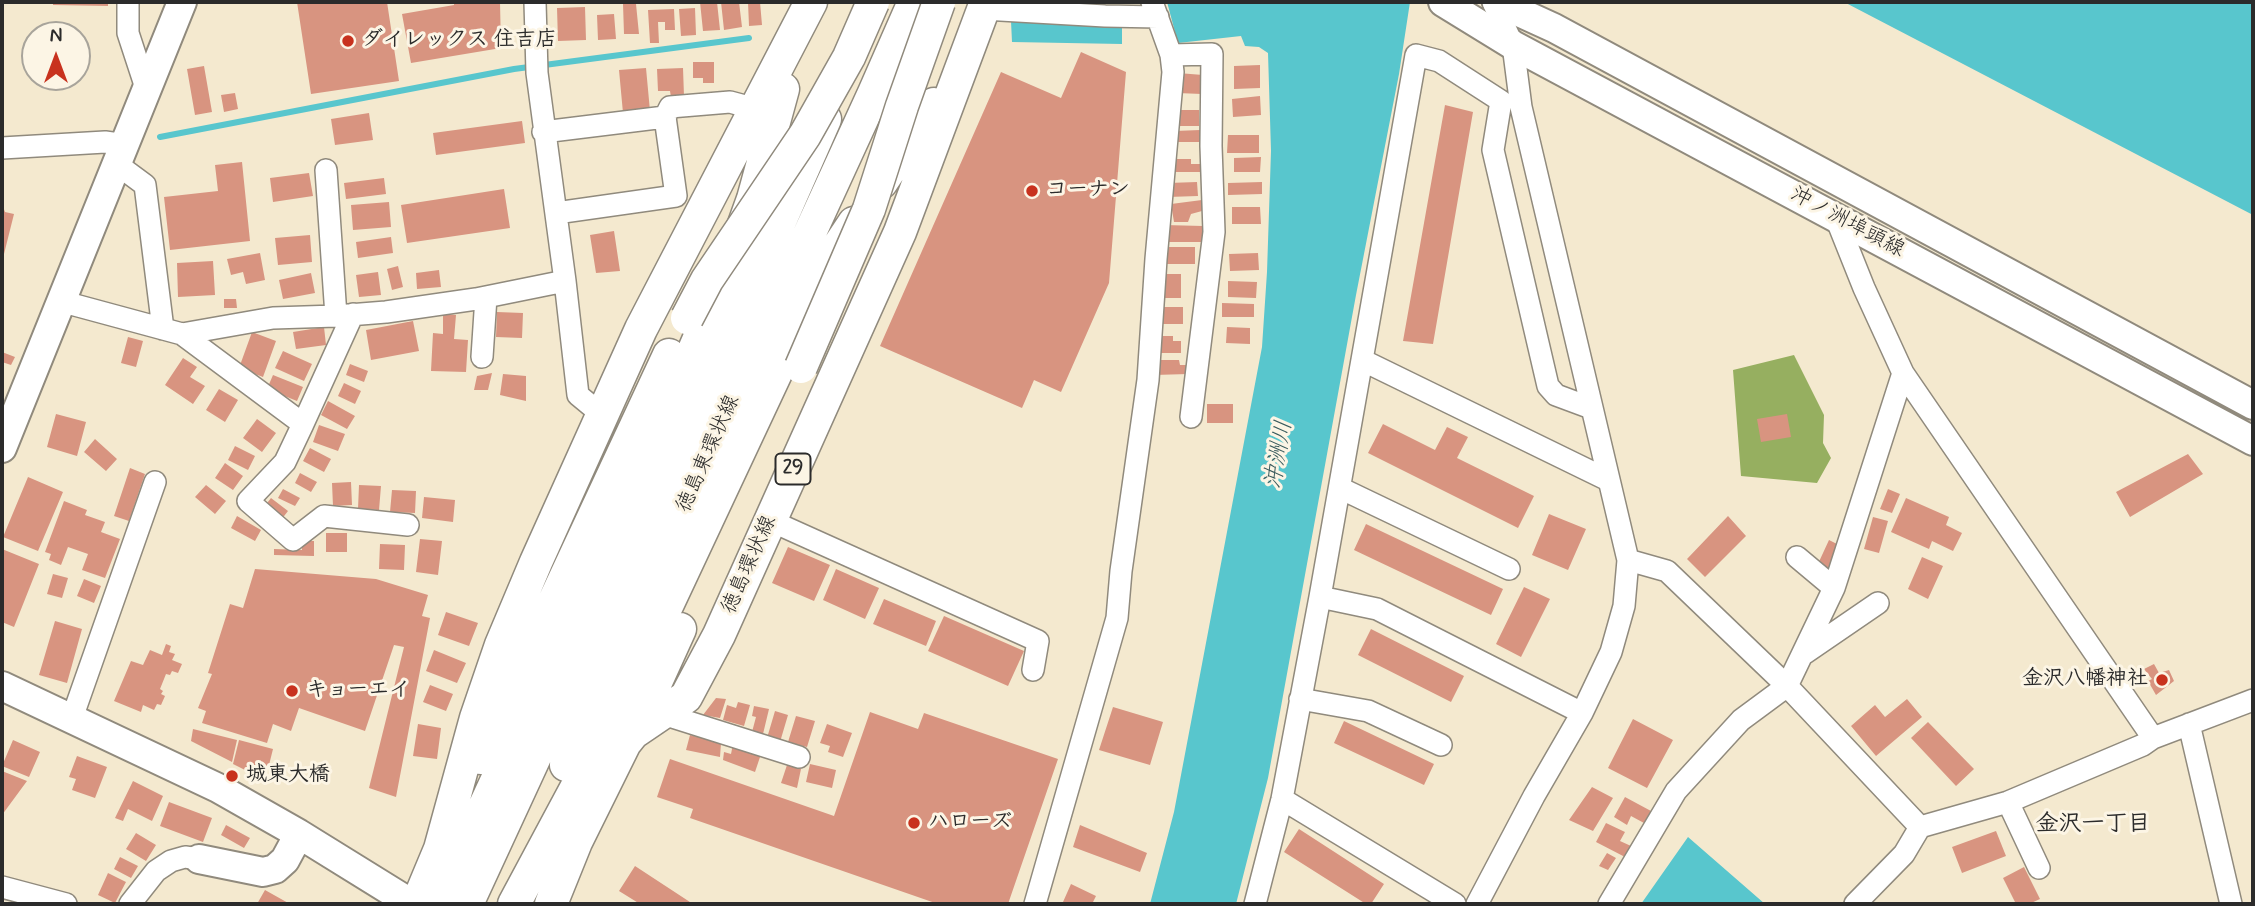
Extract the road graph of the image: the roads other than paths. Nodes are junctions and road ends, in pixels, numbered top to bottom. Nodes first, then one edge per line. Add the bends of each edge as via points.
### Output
1 (128, 2) edge
2 (182, 2) edge
3 (535, 2) edge
4 (812, 2) edge
5 (874, 2) edge
6 (914, 2) edge
7 (939, 2) edge
8 (1443, 2) edge
9 (1495, 2) edge
10 (1155, 9) edge
11 (983, 10) edge
12 (1554, 28) junction
13 (1513, 45) junction
14 (1171, 55) junction
15 (147, 91) junction
16 (756, 109) junction
17 (665, 117) junction
18 (543, 132) junction
19 (2, 148) edge
20 (122, 155) junction
21 (326, 170) dead end
22 (555, 213) junction
23 (1836, 218) junction
24 (565, 281) junction
25 (486, 297) junction
26 (60, 301) junction
27 (344, 315) junction
28 (172, 331) junction
29 (482, 356) dead end
30 (1362, 360) junction
31 (1903, 373) junction
32 (2253, 405) edge
33 (1591, 408) junction
34 (601, 414) junction
35 (1191, 417) dead end
36 (303, 424) junction
37 (2253, 441) edge
38 (2, 448) edge
39 (1608, 480) junction
40 (155, 482) dead end
41 (1340, 488) junction
42 (769, 520) junction
43 (408, 525) dead end
44 (1797, 557) dead end
45 (1629, 560) junction
46 (1509, 569) dead end
47 (1834, 588) junction
48 (1320, 597) junction
49 (1878, 603) dead end
50 (1802, 655) junction
51 (1033, 670) dead end
52 (2, 686) edge
53 (1787, 686) junction
54 (1300, 699) junction
55 (2253, 700) edge
56 (663, 713) junction
57 (1582, 713) junction
58 (72, 718) junction
59 (2189, 724) junction
60 (633, 733) junction
61 (2153, 738) junction
62 (1441, 745) dead end
63 (799, 757) dead end
64 (1282, 799) junction
65 (2008, 802) junction
66 (1920, 827) junction
67 (299, 834) junction
68 (440, 849) junction
69 (199, 859) joint
70 (2039, 868) dead end
71 (2, 887) edge
72 (66, 904) edge
73 (130, 904) edge
74 (412, 904) edge
75 (417, 904) edge
76 (440, 904) edge
77 (467, 904) edge
78 (500, 904) edge
79 (514, 904) edge
80 (551, 904) edge
81 (1035, 904) edge
82 (1255, 904) edge
83 (1455, 904) edge
84 (1477, 904) edge
85 (1609, 904) edge
86 (1856, 904) edge
87 (2231, 904) edge

1 - 15 street via 128,33
2 - 15 main road
3 - 18 street
4 - 16 main road
4 - 76 main road via 736,249 659,431
5 - 68 main road, bridge via 811,125 707,280 687,318
5 - 77 main road, bridge via 732,330
6 - 78 main road, 徳島東環状線
7 - 60 main road, 29, bridge via 869,209
8 - 13 main road, 沖ノ洲埠頭線
9 - 12 main road, 沖ノ洲埠頭線
9 - 13 street
10 - 11 street via 1105,16
10 - 14 street
11 - 42 main road, 徳島環状線 / 29 via 900,232
11 - 79 main road via 939,97 828,262 619,708
12 - 13 street
12 - 32 main road, 沖ノ洲埠頭線
13 - 23 main road, 沖ノ洲埠頭線
13 - 33 street via 1521,107
14 - 35 street via 1212,54 1214,232
14 - 81 street via 1149,380 1117,618
15 - 20 main road
16 - 17 street via 730,102 670,107
16 - 34 main road
17 - 18 street
17 - 22 street via 676,196
18 - 22 street
19 - 20 street via 105,142
20 - 26 main road
20 - 28 street via 145,185
21 - 27 street
22 - 24 street
23 - 31 street
23 - 37 main road, 沖ノ洲埠頭線
24 - 25 street
24 - 34 street via 578,395
25 - 27 street
25 - 29 street
26 - 28 street
26 - 38 main road
27 - 28 street via 273,318
27 - 36 street
28 - 36 street
30 - 33 street via 1416,55 1439,61 1501,101 1493,150 1548,386 1556,395
30 - 39 street
30 - 41 street
31 - 47 street
31 - 61 street
33 - 39 street
34 - 68 main road via 501,645
36 - 43 street via 285,462 248,501 293,540 324,516
39 - 45 street
40 - 58 street
41 - 46 street
41 - 48 street
42 - 51 street via 1038,641
42 - 56 main road, 徳島環状線 / 29 via 719,635 686,696
44 - 47 street
45 - 53 street via 1667,571
45 - 57 street via 1618,632
47 - 50 street
48 - 54 street
48 - 57 street via 1377,609
49 - 50 street
50 - 53 street
52 - 58 main road
53 - 66 street
53 - 85 street via 1741,720 1676,791
54 - 62 street via 1368,711
54 - 64 street
55 - 59 street
56 - 60 main road, 徳島環状線 / 29
56 - 63 street
57 - 84 street
58 - 67 main road
59 - 61 street
59 - 87 street
60 - 80 main road, 徳島環状線 / 29 via 576,842
61 - 65 street
64 - 82 street
64 - 83 street
65 - 66 street
65 - 70 street
66 - 86 street via 1904,854
67 - 69 main road via 275,869 263,872
67 - 74 main road
68 - 75 main road
69 - 73 street via 171,861 156,871
71 - 72 street

